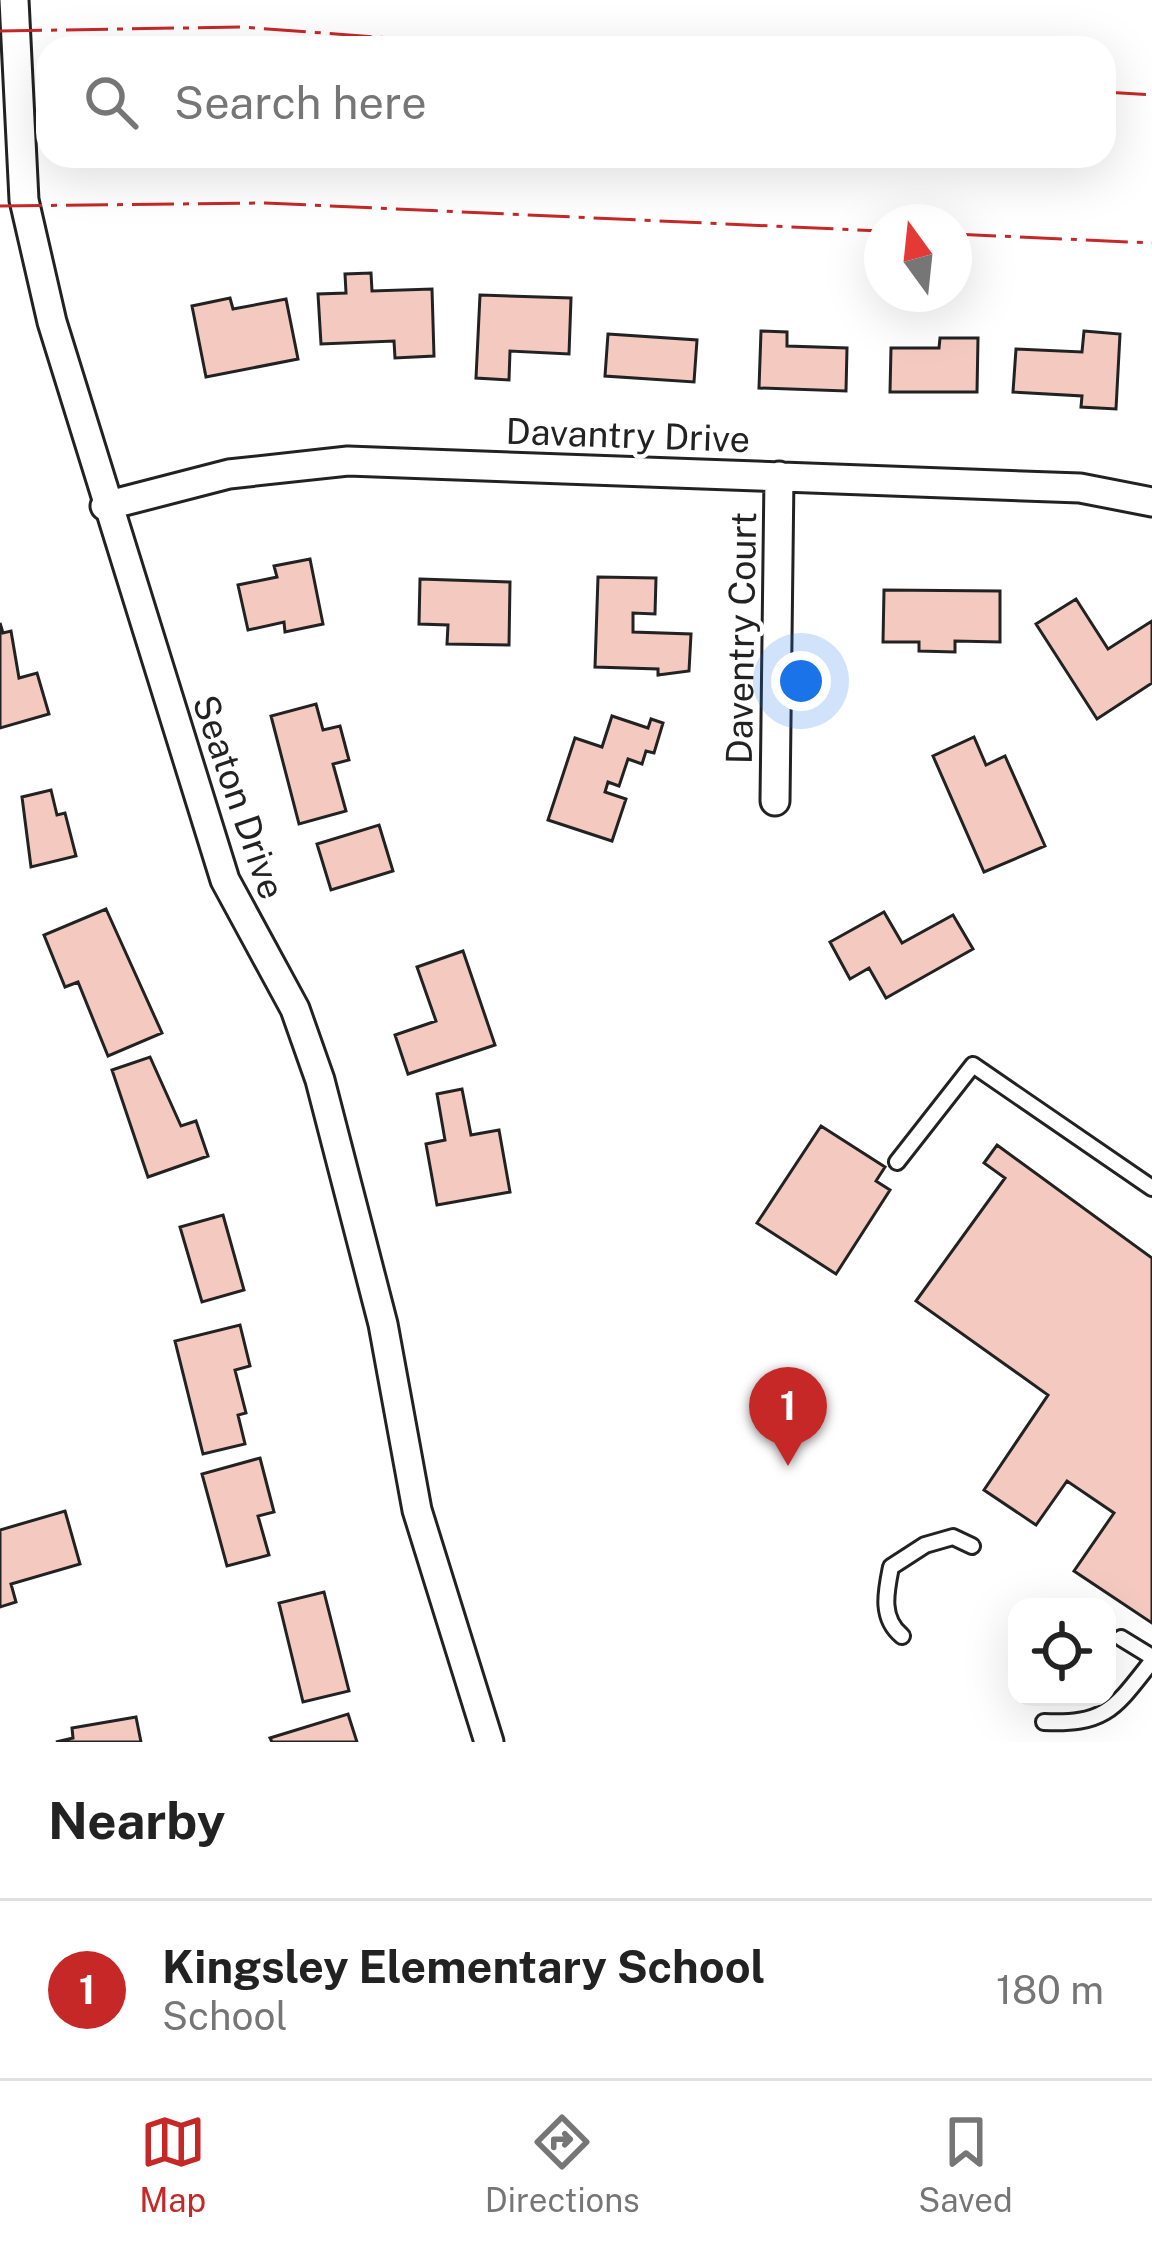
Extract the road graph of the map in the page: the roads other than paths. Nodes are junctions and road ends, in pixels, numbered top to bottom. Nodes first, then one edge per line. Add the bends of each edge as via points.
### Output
1 (14, 0) edge
2 (12, 203) edge
3 (779, 476) junction
4 (1152, 502) edge
5 (105, 506) junction
6 (775, 800) dead end
7 (897, 1162) dead end
8 (1152, 1188) edge
9 (972, 1546) dead end
10 (902, 1636) dead end
11 (1121, 1638) dead end
12 (1152, 1659) edge
13 (1044, 1721) dead end
14 (489, 1742) edge

1 - 2 street, Seaton Drive
2 - 5 street, Seaton Drive
3 - 4 street, Davantry Drive via 1080,488
3 - 5 street, Davantry Drive via 348,461 229,474
3 - 6 street, Daventry Court
5 - 14 street, Seaton Drive via 225,880 295,1009 320,1080 383,1324 417,1510
7 - 8 lane via 973,1065
9 - 10 lane via 953,1537 891,1567 885,1602
11 - 12 lane
12 - 13 lane via 1114,1708 1086,1724

